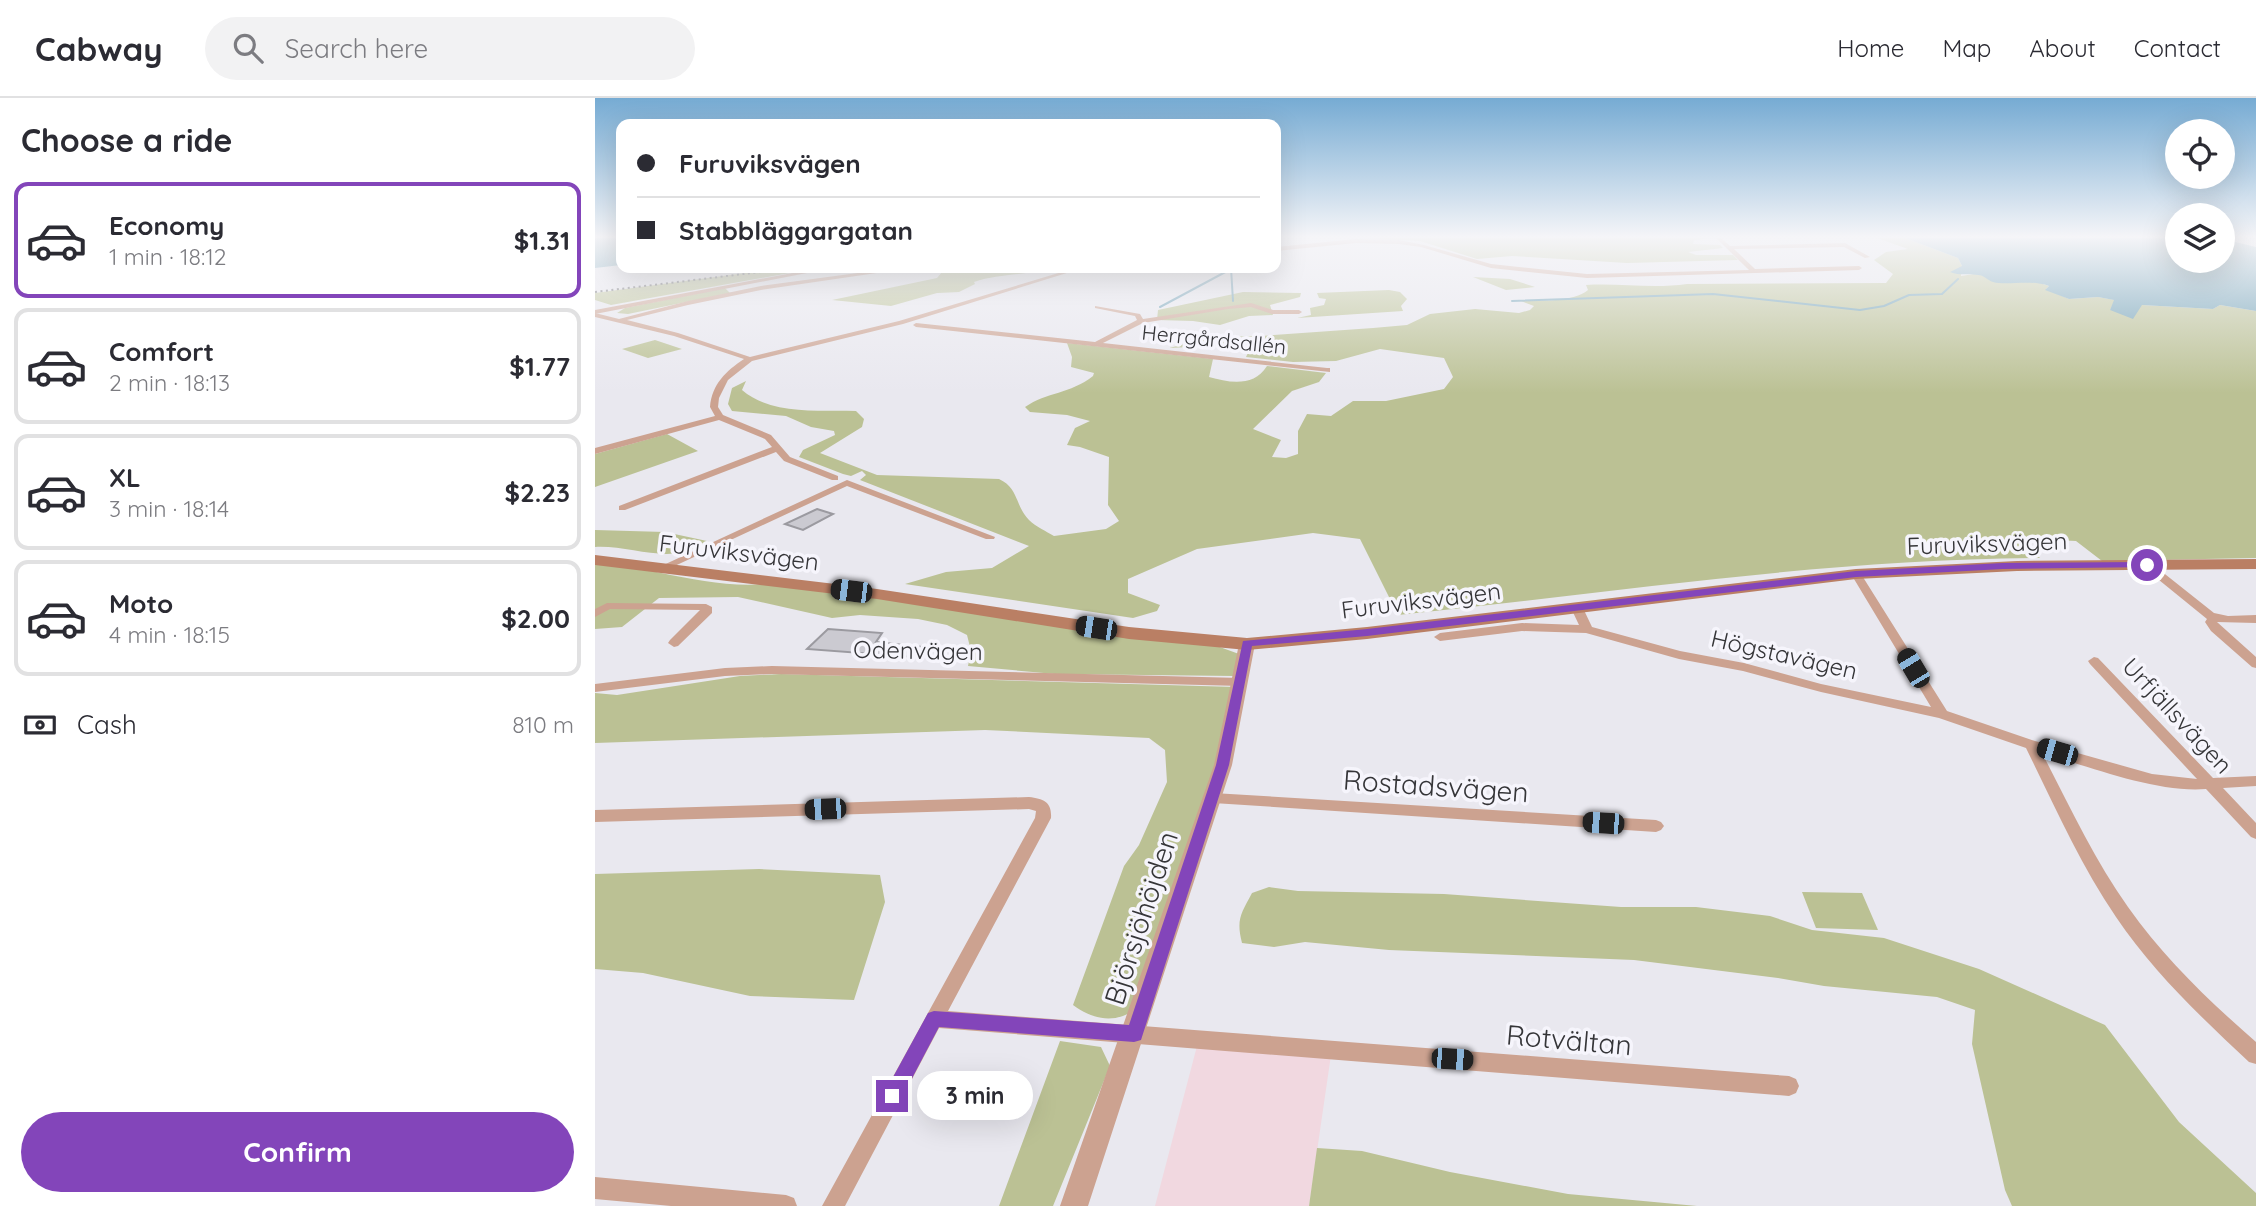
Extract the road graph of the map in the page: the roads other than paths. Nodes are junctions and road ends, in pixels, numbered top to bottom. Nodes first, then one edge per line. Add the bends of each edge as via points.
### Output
1 (716, 290) edge
2 (763, 290) edge
3 (1014, 290) edge
4 (1097, 307) dead end
5 (1299, 312) dead end
6 (595, 313) edge
7 (614, 320) junction
8 (1141, 321) junction
9 (916, 322) junction
10 (595, 324) edge
11 (1097, 344) junction
12 (750, 359) junction
13 (1327, 370) dead end
14 (720, 417) junction
15 (777, 448) junction
16 (595, 451) edge
17 (835, 478) dead end
18 (622, 508) dead end
19 (990, 537) dead end
20 (595, 560) edge
21 (2256, 564) edge
22 (2147, 565) junction
23 (662, 568) junction
24 (1856, 574) junction
25 (1576, 606) junction
26 (595, 614) edge
27 (2214, 617) junction
28 (2256, 619) edge
29 (1587, 629) junction
30 (1440, 636) dead end
31 (674, 643) dead end
32 (1247, 643) junction
33 (2094, 661) dead end
34 (2256, 664) edge
35 (1241, 682) junction
36 (595, 688) edge
37 (1942, 715) junction
38 (2031, 745) junction
39 (2256, 781) edge
40 (2210, 785) junction
41 (1213, 798) junction
42 (595, 816) edge
43 (1656, 826) dead end
44 (2256, 832) edge
45 (934, 1019) junction
46 (1134, 1034) junction
47 (2256, 1055) edge
48 (1789, 1087) dead end
49 (595, 1188) edge
50 (786, 1206) edge
51 (833, 1206) edge
52 (1074, 1206) edge

1 - 6 street
2 - 7 street
3 - 9 street
4 - 8 street, Herrgårdsallén via 1138,314
5 - 8 street, Herrgårdsallén via 1272,313 1241,305
6 - 7 street
7 - 10 street
7 - 12 street via 676,334
8 - 11 street, Herrgårdsallén
9 - 11 street, Herrgårdsallén
9 - 12 street
11 - 13 street, Herrgårdsallén
12 - 14 street via 717,388 714,407
14 - 15 street via 768,437
14 - 16 street
15 - 17 street via 787,459
15 - 18 street
19 - 23 street via 847,482
20 - 23 main road, Furuviksvägen
21 - 22 main road, Furuviksvägen
22 - 24 main road, Furuviksvägen
22 - 27 street
23 - 32 main road, Furuviksvägen via 938,602 1129,633
24 - 25 main road, Furuviksvägen
24 - 37 street
25 - 29 street
25 - 32 main road, Furuviksvägen
26 - 31 street via 607,606 706,607 706,613
27 - 28 street
27 - 34 street via 2215,628
29 - 30 street, Högstavägen via 1522,627
29 - 37 street, Högstavägen via 1679,655
32 - 35 street, Björsjöhöjden
33 - 40 street, Urfjällsvägen
35 - 36 street, Odenvägen via 772,670
35 - 41 street, Björsjöhöjden
37 - 38 street, Högstavägen
38 - 40 street, Högstavägen via 2152,779
38 - 47 street via 2131,926 2190,994
39 - 40 street, Högstavägen
40 - 44 street, Urfjällsvägen
41 - 43 street, Rostadsvägen
41 - 46 street, Björsjöhöjden
42 - 45 street via 1042,806 1043,818
45 - 46 street, Rotvältan
45 - 51 street
46 - 48 street, Rotvältan
46 - 52 street, Björsjöhöjden
49 - 50 street

